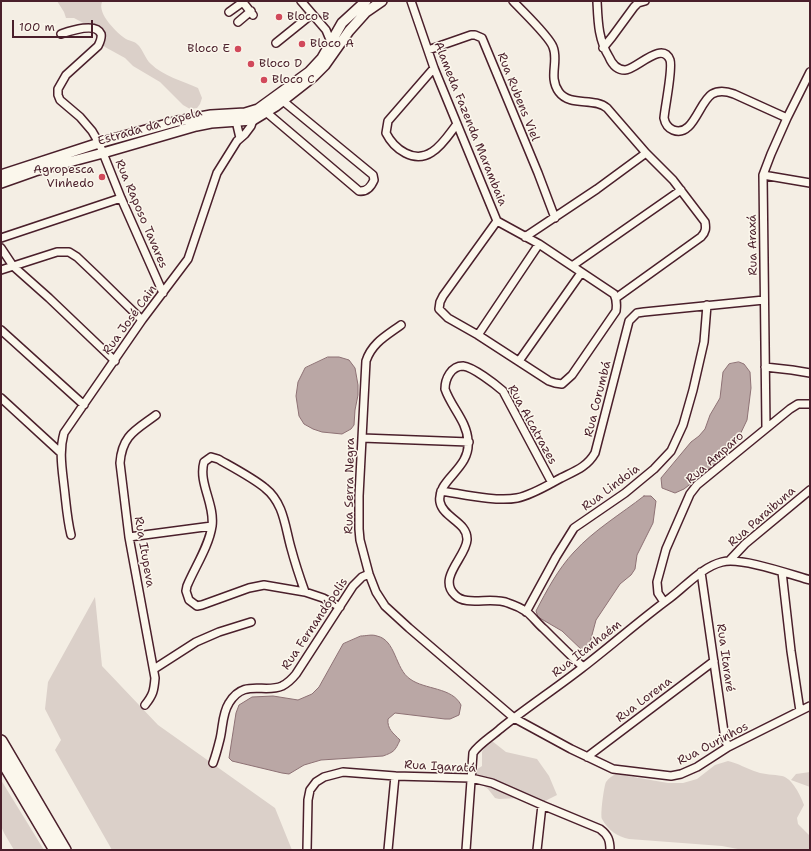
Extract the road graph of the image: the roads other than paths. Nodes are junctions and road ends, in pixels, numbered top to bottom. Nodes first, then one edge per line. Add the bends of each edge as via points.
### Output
1 (243, 1) edge
2 (301, 1) edge
3 (364, 1) edge
4 (382, 1) edge
5 (411, 1) edge
6 (414, 1) edge
7 (513, 1) edge
8 (597, 1) edge
9 (645, 1) edge
10 (229, 12) dead end
11 (312, 14) junction
12 (417, 19) junction
13 (238, 22) dead end
14 (326, 30) junction
15 (61, 34) dead end
16 (341, 34) junction
17 (276, 43) dead end
18 (334, 44) junction
19 (603, 48) junction
20 (428, 50) junction
21 (434, 68) junction
22 (810, 72) edge
23 (283, 100) junction
24 (266, 112) junction
25 (787, 118) junction
26 (253, 120) junction
27 (238, 121) junction
28 (457, 124) junction
29 (246, 132) junction
30 (240, 138) junction
31 (99, 143) junction
32 (103, 153) junction
33 (646, 153) junction
34 (1, 175) edge
35 (763, 175) junction
36 (1, 183) edge
37 (810, 183) edge
38 (681, 190) junction
39 (121, 198) junction
40 (555, 218) junction
41 (497, 221) junction
42 (525, 237) junction
43 (1, 238) edge
44 (539, 244) junction
45 (1, 248) edge
46 (13, 266) junction
47 (572, 266) junction
48 (1, 270) edge
49 (581, 273) junction
50 (163, 293) junction
51 (615, 296) junction
52 (764, 300) junction
53 (707, 305) junction
54 (142, 320) junction
55 (401, 326) dead end
56 (1, 330) edge
57 (478, 335) junction
58 (115, 361) junction
59 (519, 361) junction
60 (765, 367) junction
61 (810, 373) edge
62 (1, 398) edge
63 (810, 404) edge
64 (84, 405) junction
65 (156, 415) dead end
66 (766, 428) junction
67 (362, 438) junction
68 (469, 442) junction
69 (61, 453) junction
70 (552, 483) junction
71 (810, 490) edge
72 (441, 491) junction
73 (212, 526) junction
74 (71, 535) dead end
75 (129, 537) junction
76 (729, 561) junction
77 (701, 572) junction
78 (782, 572) junction
79 (369, 574) junction
80 (810, 580) edge
81 (305, 592) junction
82 (664, 602) junction
83 (340, 607) junction
84 (526, 612) junction
85 (251, 622) dead end
86 (714, 662) junction
87 (583, 667) junction
88 (154, 669) junction
89 (145, 705) dead end
90 (810, 706) edge
91 (800, 711) junction
92 (514, 718) junction
93 (1, 741) edge
94 (728, 747) junction
95 (587, 757) junction
96 (1, 759) edge
97 (213, 763) dead end
98 (395, 776) junction
99 (471, 778) junction
100 (542, 805) junction
101 (54, 850) edge
102 (65, 850) edge
103 (307, 850) edge
104 (388, 850) edge
105 (466, 850) edge
106 (537, 850) edge
107 (610, 850) edge

1 - 10 street
1 - 13 street via 252,13
2 - 11 street
3 - 16 main road, Estrada da Capela via 342,23
4 - 16 main road, Estrada da Capela
5 - 12 street, Alameda Fazenda Marambaia
6 - 12 street, Alameda Fazenda Marambaia
7 - 33 street via 553,47 554,78 560,93 571,100 603,104
8 - 19 street via 598,25
9 - 19 street via 634,7
11 - 14 street
11 - 17 street
12 - 20 street, Alameda Fazenda Marambaia
14 - 16 street
14 - 18 street
15 - 31 street, Rua Raposo Tavares via 89,28 97,29 102,36 98,46 66,74 58,89 60,100 80,117
16 - 18 main road, Estrada da Capela
18 - 23 main road, Estrada da Capela via 325,65
18 - 27 main road, Estrada da Capela via 304,75
19 - 25 street via 611,62 624,70 632,69 657,54 668,57 671,66 664,118 668,126 675,131 688,127 708,98 720,92 734,94
20 - 21 street, Alameda Fazenda Marambaia
20 - 40 street, Rua Rubens Viel via 475,35 482,38
21 - 28 street, Alameda Fazenda Marambaia
21 - 28 street via 388,121 386,133 400,150 417,157 433,152
22 - 25 street, Rua Araxá
23 - 24 main road, Estrada da Capela
23 - 24 street via 373,175 374,180 368,190 359,191
24 - 26 main road, Estrada da Capela
25 - 35 street, Rua Araxá
26 - 27 main road, Estrada da Capela
26 - 29 street, Rua José Cain
27 - 29 street
27 - 30 street
27 - 31 main road, Estrada da Capela via 212,115 178,121
27 - 32 main road, Estrada da Capela via 196,126
28 - 41 street, Alameda Fazenda Marambaia
29 - 30 street, Rua José Cain
30 - 50 street, Rua José Cain via 217,173 188,259
31 - 32 street, Rua Raposo Tavares
31 - 34 main road, Estrada da Capela
32 - 36 main road, Estrada da Capela
32 - 39 street, Rua Raposo Tavares
33 - 38 street
33 - 40 street
35 - 37 street
35 - 52 street, Rua Araxá
38 - 47 street
38 - 51 street via 705,222 705,233
39 - 43 street
39 - 50 street, Rua Raposo Tavares
40 - 42 street
41 - 42 street, Alameda Fazenda Marambaia
41 - 57 street via 442,296 439,305 439,309 448,318
42 - 44 street, Alameda Fazenda Marambaia
44 - 47 street, Alameda Fazenda Marambaia
44 - 57 street
45 - 46 street
46 - 48 street
46 - 54 street via 57,252 69,252
46 - 58 street
47 - 49 street, Alameda Fazenda Marambaia
49 - 51 street, Alameda Fazenda Marambaia
49 - 59 street
50 - 54 street, Rua José Cain
51 - 59 street via 618,303 616,311 572,375 562,384 549,381
52 - 53 street, Rua Corumbá
52 - 60 street, Rua Araxá
53 - 70 street, Rua Corumbá via 640,312 630,318 596,453 586,465
53 - 84 street, Rua Lindoia via 704,342 693,390 683,425 670,451 625,494 574,528
54 - 58 street, Rua José Cain
55 - 67 street, Rua Serra Negra via 374,345 369,352 366,361
56 - 64 street
57 - 59 street
58 - 64 street, Rua José Cain
60 - 61 street
60 - 66 street, Rua Araxá
62 - 69 street
63 - 66 street, Rua Amparo via 798,404
64 - 69 street, Rua José Cain via 64,433
65 - 75 street, Rua Itupeva via 131,434 120,452
66 - 82 street, Rua Amparo via 697,485 690,494 666,549 657,582 658,593
67 - 68 street
67 - 79 street, Rua Serra Negra via 359,529
68 - 70 street, Rua Alcatrazes via 465,425 445,389 448,376 463,366 503,391
68 - 72 street, Rua Alcatrazes via 467,457
69 - 74 street, Rua José Cain
70 - 72 street, Rua Corumbá via 518,498 509,499
71 - 76 street, Rua Paraibuna via 745,544
72 - 84 street via 440,503 443,509 463,528 467,540 450,578 449,584 454,595 465,600 506,602
73 - 75 street
73 - 81 street via 186,591 188,600 193,604 202,605 264,585
73 - 81 street via 202,470 204,462 211,457 265,488 278,504
75 - 88 street, Rua Itupeva
76 - 77 street, Rua Itanhaém via 720,562
76 - 78 street, Rua Itanhaém
77 - 82 street, Rua Itanhaém
77 - 86 street, Rua Itararé
78 - 80 street, Rua Itanhaém
78 - 91 street
79 - 83 street, Rua Fernandópolis via 353,586
79 - 92 street, Rua Serra Negra via 385,606
81 - 83 street
82 - 87 street, Rua Itanhaém
83 - 97 street, Rua Fernandópolis via 290,680 281,686 252,688 234,696 224,713
84 - 87 street
85 - 88 street via 196,642
86 - 94 street, Rua Itararé
86 - 95 street, Rua Lorena
87 - 92 street, Rua Itanhaém
88 - 89 street, Rua Itupeva via 153,696
90 - 91 street, Rua Ourinhos
91 - 94 street, Rua Ourinhos
92 - 95 street, Rua Ourinhos
92 - 99 street, Rua Itanhaém via 475,750
93 - 102 highway
94 - 95 street, Rua Ourinhos via 697,767 671,776 613,769
96 - 101 highway
98 - 99 street, Rua Igaratá
98 - 103 street, Rua Igaratá via 343,772 316,782 310,790 308,800
98 - 104 street
99 - 100 street, Rua Igaratá via 492,783
99 - 105 street, Rua Itanhaém
100 - 106 street
100 - 107 street, Rua Igaratá via 600,829 607,834

